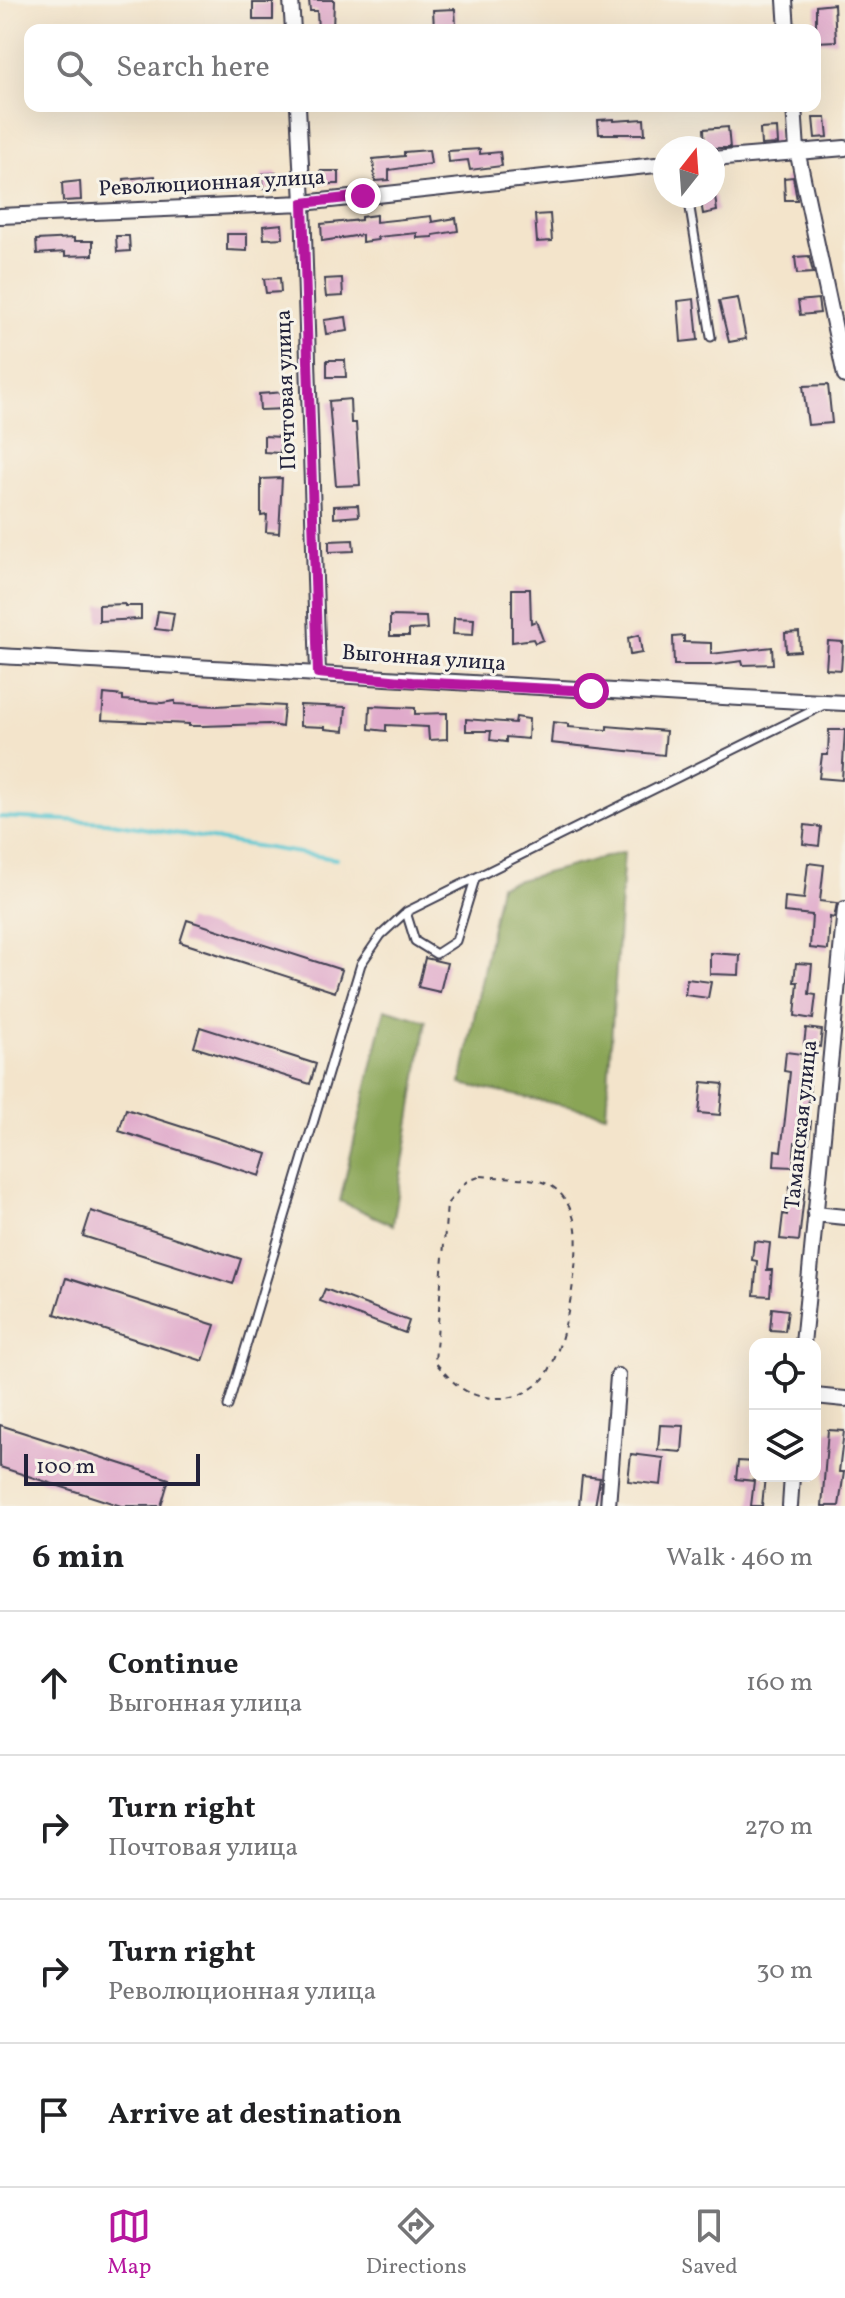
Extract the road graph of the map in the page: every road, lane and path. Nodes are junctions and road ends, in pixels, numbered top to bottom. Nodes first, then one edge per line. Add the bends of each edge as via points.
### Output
1 (291, 0) edge
2 (785, 0) edge
3 (293, 24) edge
4 (787, 24) edge
5 (298, 112) edge
6 (794, 112) edge
7 (845, 148) edge
8 (797, 150) junction
9 (725, 158) edge
10 (653, 165) edge
11 (303, 203) junction
12 (690, 208) edge
13 (0, 216) edge
14 (711, 337) dead end
15 (845, 376) edge
16 (0, 656) edge
17 (318, 673) junction
18 (838, 703) edge
19 (475, 879) junction
20 (845, 909) edge
21 (406, 912) junction
22 (815, 1214) junction
23 (845, 1217) edge
24 (804, 1338) edge
25 (435, 1362) joint
26 (618, 1376) dead end
27 (821, 1397) edge
28 (845, 1399) edge
29 (228, 1406) dead end
30 (792, 1482) edge
31 (608, 1506) edge
32 (790, 1506) edge

1 - 3 street
2 - 4 street
5 - 11 street, Почтовая улица
6 - 8 street
7 - 8 street
8 - 9 street
8 - 15 street
10 - 11 street, Революционная улица
11 - 13 street, Революционная улица
11 - 17 street, Почтовая улица
12 - 14 lane
16 - 17 street, Выгонная улица
17 - 18 street, Выгонная улица
18 - 19 lane
19 - 21 lane
19 - 21 lane via 456,941 436,954 415,941
20 - 22 street, Таманская улица
21 - 29 lane via 361,964
22 - 23 street
22 - 24 street, Таманская улица
25 - 25 path via 447,1204 466,1182 481,1176 542,1181 556,1189 569,1204 576,1231 566,1324 542,1381 513,1399 479,1398 455,1385
26 - 31 street
27 - 28 street
30 - 32 street

